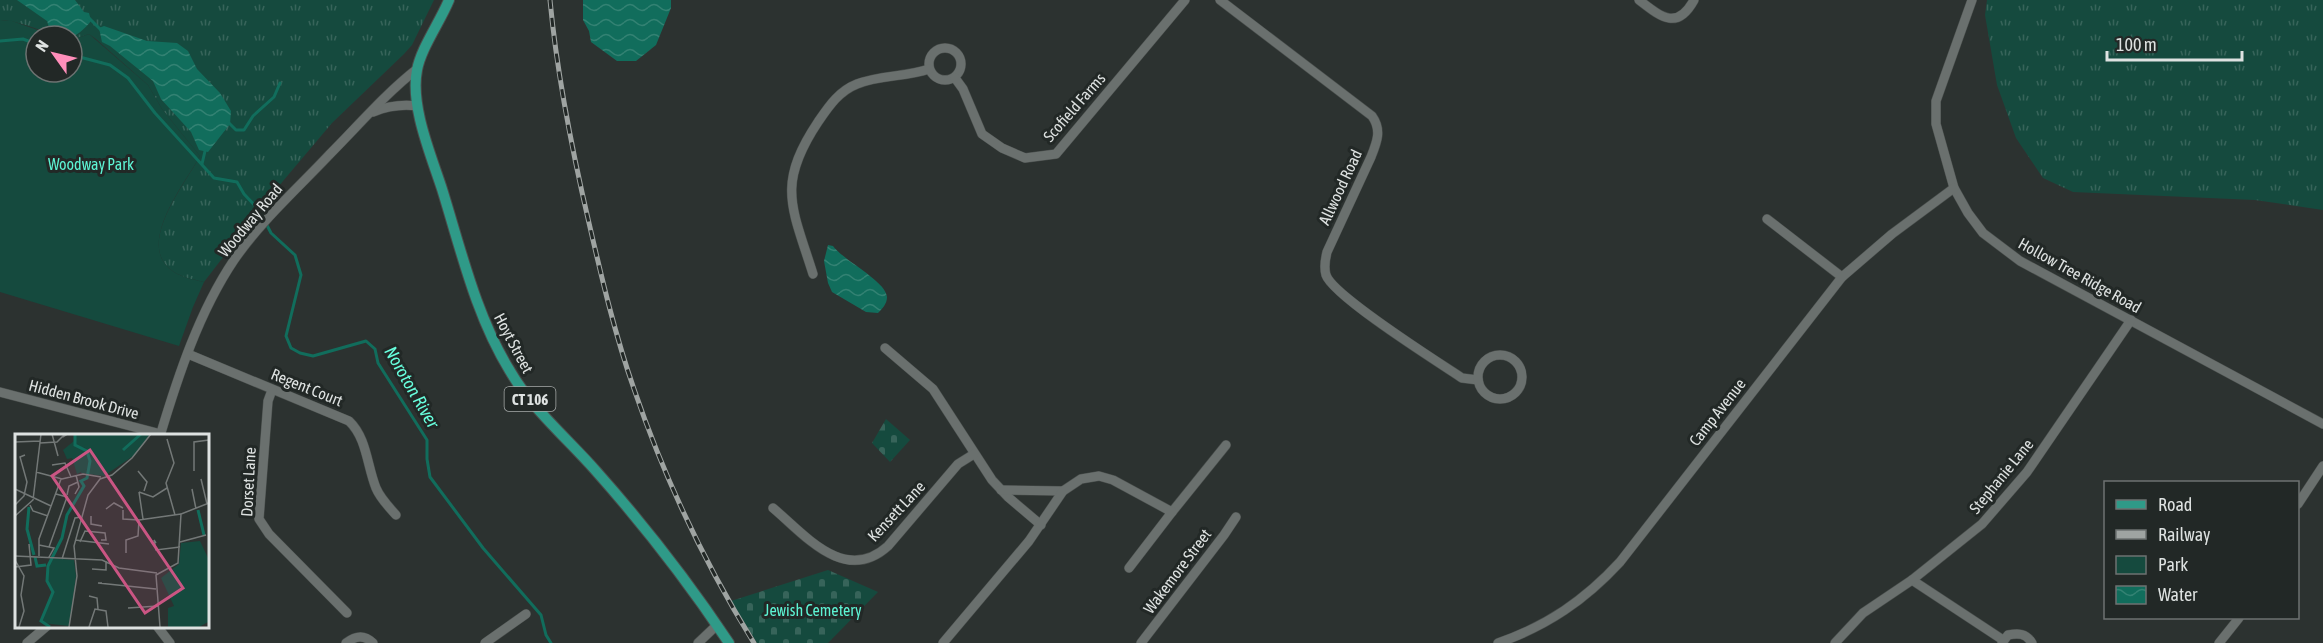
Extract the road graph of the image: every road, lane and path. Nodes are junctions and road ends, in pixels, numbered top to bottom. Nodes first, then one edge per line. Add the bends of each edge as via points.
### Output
1 (449, 0) edge
2 (1185, 0) edge
3 (1220, 0) edge
4 (1639, 0) edge
5 (1694, 0) edge
6 (1972, 0) edge
7 (417, 69) junction
8 (929, 69) junction
9 (955, 78) junction
10 (417, 106) junction
11 (371, 112) junction
12 (1954, 188) junction
13 (1767, 219) dead end
14 (813, 274) dead end
15 (1842, 277) junction
16 (2131, 321) junction
17 (885, 348) dead end
18 (188, 354) junction
19 (1478, 380) junction
20 (272, 390) junction
21 (0, 392) edge
22 (2323, 424) edge
23 (156, 434) edge
24 (160, 434) edge
25 (1226, 445) dead end
26 (974, 454) junction
27 (2323, 466) edge
28 (1001, 490) junction
29 (1064, 491) junction
30 (2299, 502) edge
31 (773, 508) dead end
32 (1172, 512) junction
33 (396, 515) dead end
34 (1236, 517) dead end
35 (1041, 525) junction
36 (1129, 568) dead end
37 (1912, 580) junction
38 (347, 613) dead end
39 (526, 614) dead end
40 (2238, 619) edge
41 (717, 626) junction
42 (46, 628) edge
43 (158, 628) edge
44 (2002, 641) edge
45 (27, 643) edge
46 (170, 643) edge
47 (346, 643) edge
48 (374, 643) edge
49 (485, 643) edge
50 (698, 643) edge
51 (729, 643) edge
52 (943, 643) edge
53 (1141, 643) edge
54 (1498, 643) edge
55 (1835, 643) edge
56 (2032, 643) edge
57 (2219, 643) edge

1 - 7 main road, Hoyt Street / CT 106
2 - 9 street, Scofield Farms via 1056,154 1025,158 982,134
3 - 19 street, Allwood Road via 1377,123 1374,150 1327,252 1325,266 1330,282 1462,378
4 - 5 street via 1674,19 1683,16
6 - 12 street, Hollow Tree Ridge Road via 1936,101 1936,124
7 - 10 main road, Hoyt Street / CT 106
7 - 11 street, Woodway Road
8 - 9 street via 940,80
8 - 9 street, Scofield Farms via 929,59 935,51 951,49 961,63
8 - 14 street via 848,88 827,108 806,140 796,160 790,196
10 - 11 street via 388,106
10 - 41 main road, Hoyt Street / CT 106 via 482,315 503,360 528,398 606,482
11 - 18 street, Woodway Road via 272,214 235,259
12 - 15 street, Camp Avenue
12 - 16 street, Hollow Tree Ridge Road via 1983,234 1999,247
13 - 15 street
15 - 54 street, Camp Avenue via 1605,579 1569,609
16 - 22 street, Hollow Tree Ridge Road
16 - 37 street, Stephanie Lane via 2027,472 1982,524
17 - 26 street via 933,389
18 - 20 street, Regent Court
18 - 24 street, Woodway Road
19 - 19 street, Allwood Road via 1491,398 1506,399 1521,386 1522,372 1516,360 1497,355 1484,361
20 - 33 street, Regent Court via 336,414 354,426 376,488
20 - 38 street, Dorset Lane via 259,519
21 - 23 street, Hidden Brook Drive
25 - 32 street
26 - 28 street
26 - 31 street, Kensett Lane via 958,464 882,552 866,559 847,560 828,554
27 - 30 street
28 - 29 street
28 - 35 street
29 - 32 street via 1081,479 1099,476
29 - 35 street
32 - 36 street
34 - 53 street, Wakemore Street
35 - 52 street
37 - 44 street
37 - 55 street, Stephanie Lane via 1863,613
39 - 49 street
40 - 57 street
41 - 50 street
41 - 51 main road, Hoyt Street / CT 106
42 - 45 street
43 - 46 street
44 - 56 street via 2018,633
47 - 48 street via 363,637

